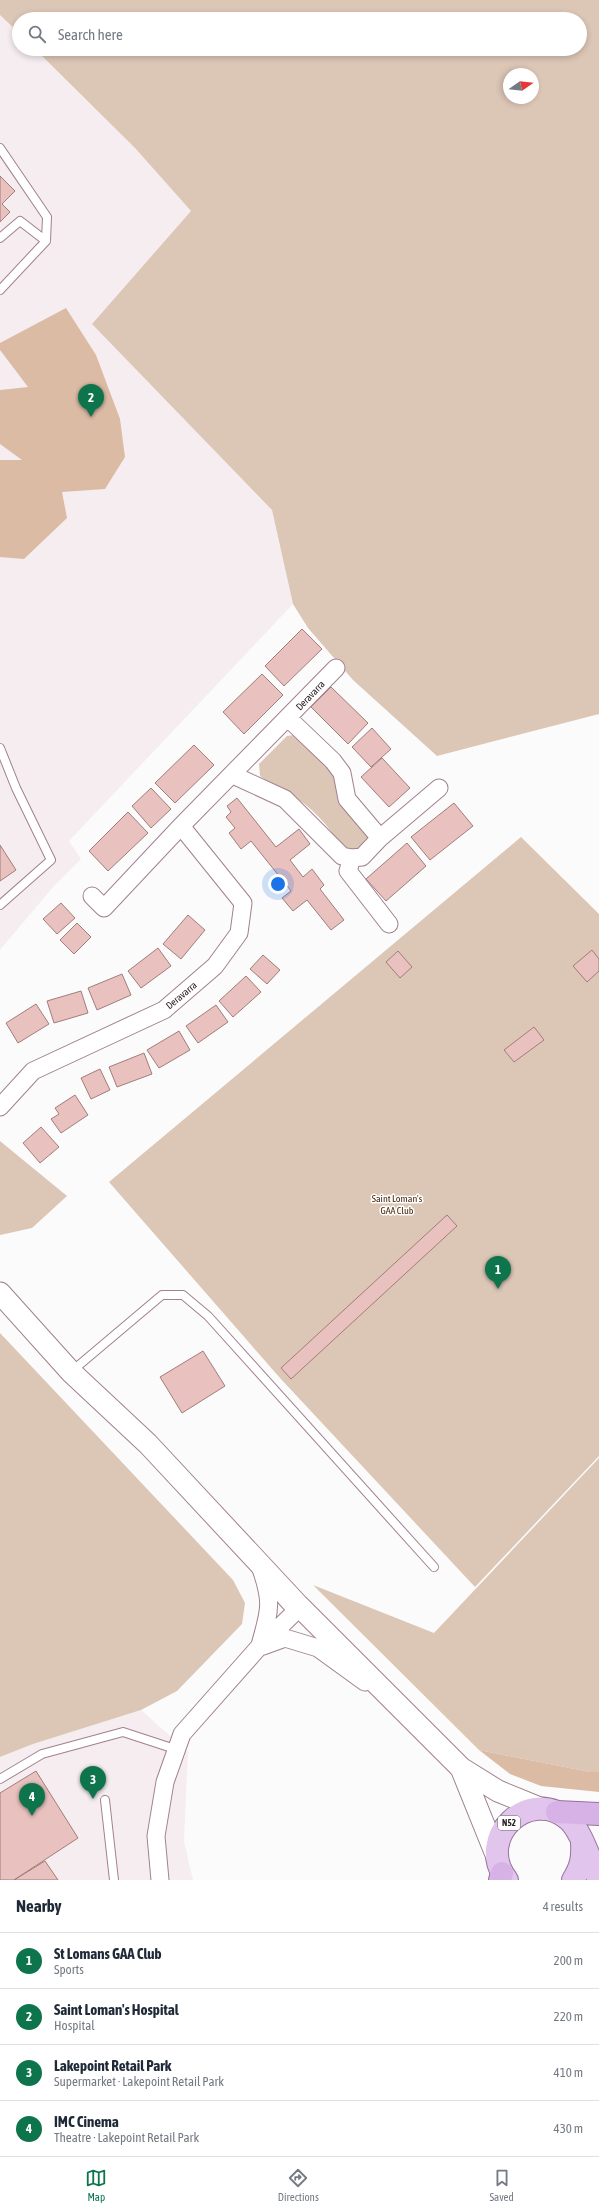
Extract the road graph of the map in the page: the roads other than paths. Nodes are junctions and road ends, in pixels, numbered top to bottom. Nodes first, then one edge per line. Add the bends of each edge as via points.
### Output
1 (0, 148) edge
2 (0, 238) edge
3 (46, 241) junction
4 (0, 290) edge
5 (336, 668) dead end
6 (288, 718) junction
7 (0, 748) edge
8 (234, 775) junction
9 (439, 788) dead end
10 (181, 826) junction
11 (380, 838) junction
12 (352, 858) junction
13 (92, 896) dead end
14 (0, 905) edge
15 (389, 924) dead end
16 (0, 1107) edge
17 (0, 1293) edge
18 (71, 1372) junction
19 (434, 1566) dead end
20 (266, 1571) junction
21 (259, 1647) junction
22 (395, 1704) junction
23 (175, 1749) junction
24 (461, 1768) junction
25 (0, 1779) edge
26 (105, 1800) dead end
27 (549, 1810) junction
28 (599, 1814) edge
29 (582, 1843) junction
30 (501, 1872) edge
31 (114, 1880) edge
32 (160, 1880) edge
33 (573, 1880) edge
34 (599, 1880) edge

1 - 3 lane via 47,217
2 - 3 lane via 20,221
3 - 4 lane
5 - 6 street, Deravarra
6 - 8 street, Deravarra
6 - 11 street via 333,761 342,773 347,799
7 - 14 lane via 16,788 51,860
8 - 10 street, Deravarra
8 - 12 street via 285,799 342,856
9 - 11 street
10 - 13 street, Deravarra via 104,908
10 - 16 street, Deravarra via 243,903 240,933 215,966 164,1010 33,1071
11 - 12 street via 362,856
12 - 15 street via 348,871
17 - 18 street
18 - 19 lane via 162,1296 183,1295 208,1316
18 - 20 street via 148,1444
20 - 21 street via 270,1610
20 - 21 street via 295,1610
20 - 22 street
21 - 22 street via 285,1638 318,1648
21 - 23 street via 182,1734
22 - 24 street
23 - 25 lane via 123,1732 42,1754
23 - 32 street via 165,1782 156,1836
24 - 27 street via 498,1790
24 - 30 street
26 - 31 lane
27 - 28 highway
27 - 29 main road via 568,1820 577,1830
27 - 30 main road, N52 via 527,1811 514,1818 504,1828 498,1842
29 - 33 main road via 583,1857 580,1870
29 - 34 main road

